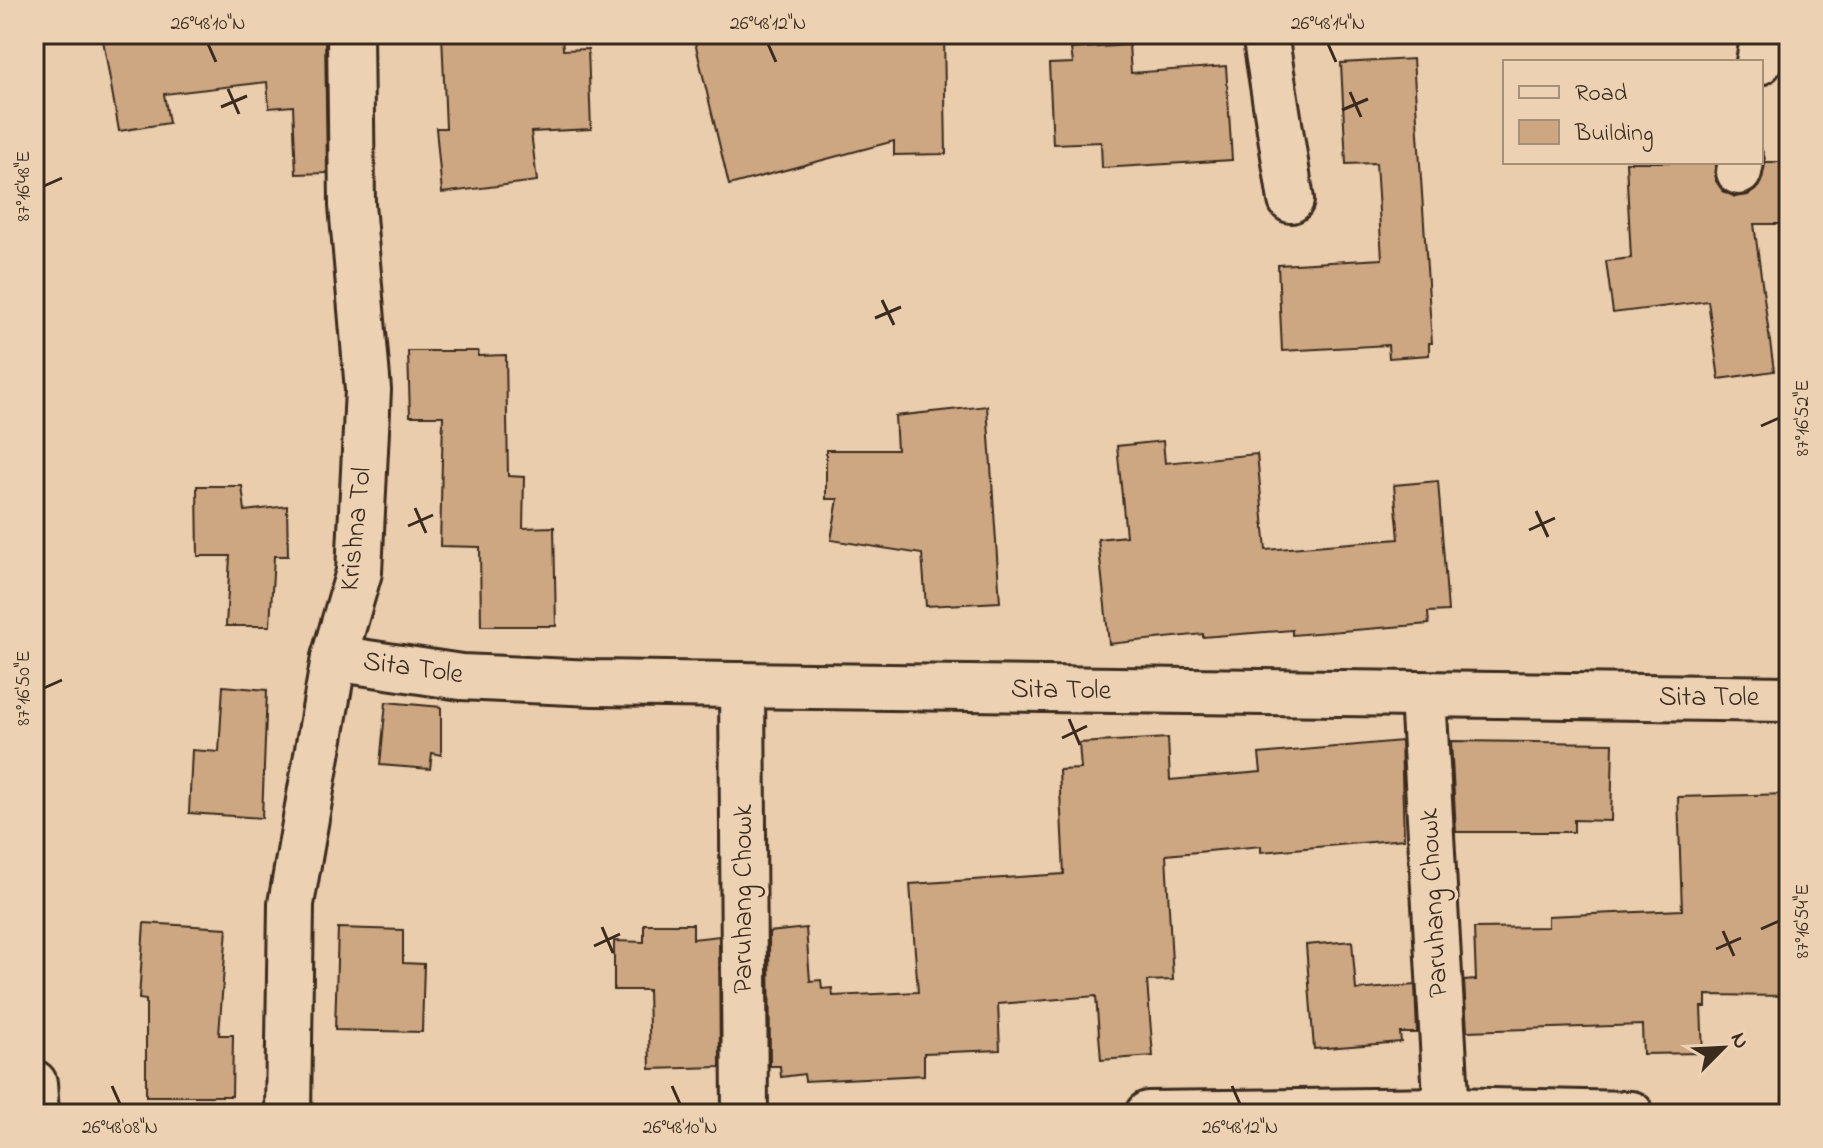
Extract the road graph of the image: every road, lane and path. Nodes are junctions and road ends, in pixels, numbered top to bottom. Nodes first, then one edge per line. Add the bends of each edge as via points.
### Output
1 (350, 34) edge
2 (1265, 34) edge
3 (1764, 34) edge
4 (1759, 60) edge
5 (1291, 200) dead end
6 (334, 658) junction
7 (742, 685) junction
8 (1423, 696) junction
9 (1789, 699) edge
10 (34, 1083) edge
11 (1447, 1112) edge
12 (36, 1114) edge
13 (288, 1114) edge
14 (745, 1114) edge
15 (1148, 1114) edge
16 (1631, 1114) edge

1 - 6 street, Krishna Tol via 352,205 368,390 359,572
2 - 5 street
3 - 4 street
6 - 7 street, Sita Tole via 461,677
6 - 13 street, Krishna Tol via 291,904
7 - 8 street, Sita Tole
7 - 14 street, Paruhang Chowk
8 - 9 street, Sita Tole
8 - 11 street, Paruhang Chowk
10 - 12 street
11 - 15 street
11 - 16 street

